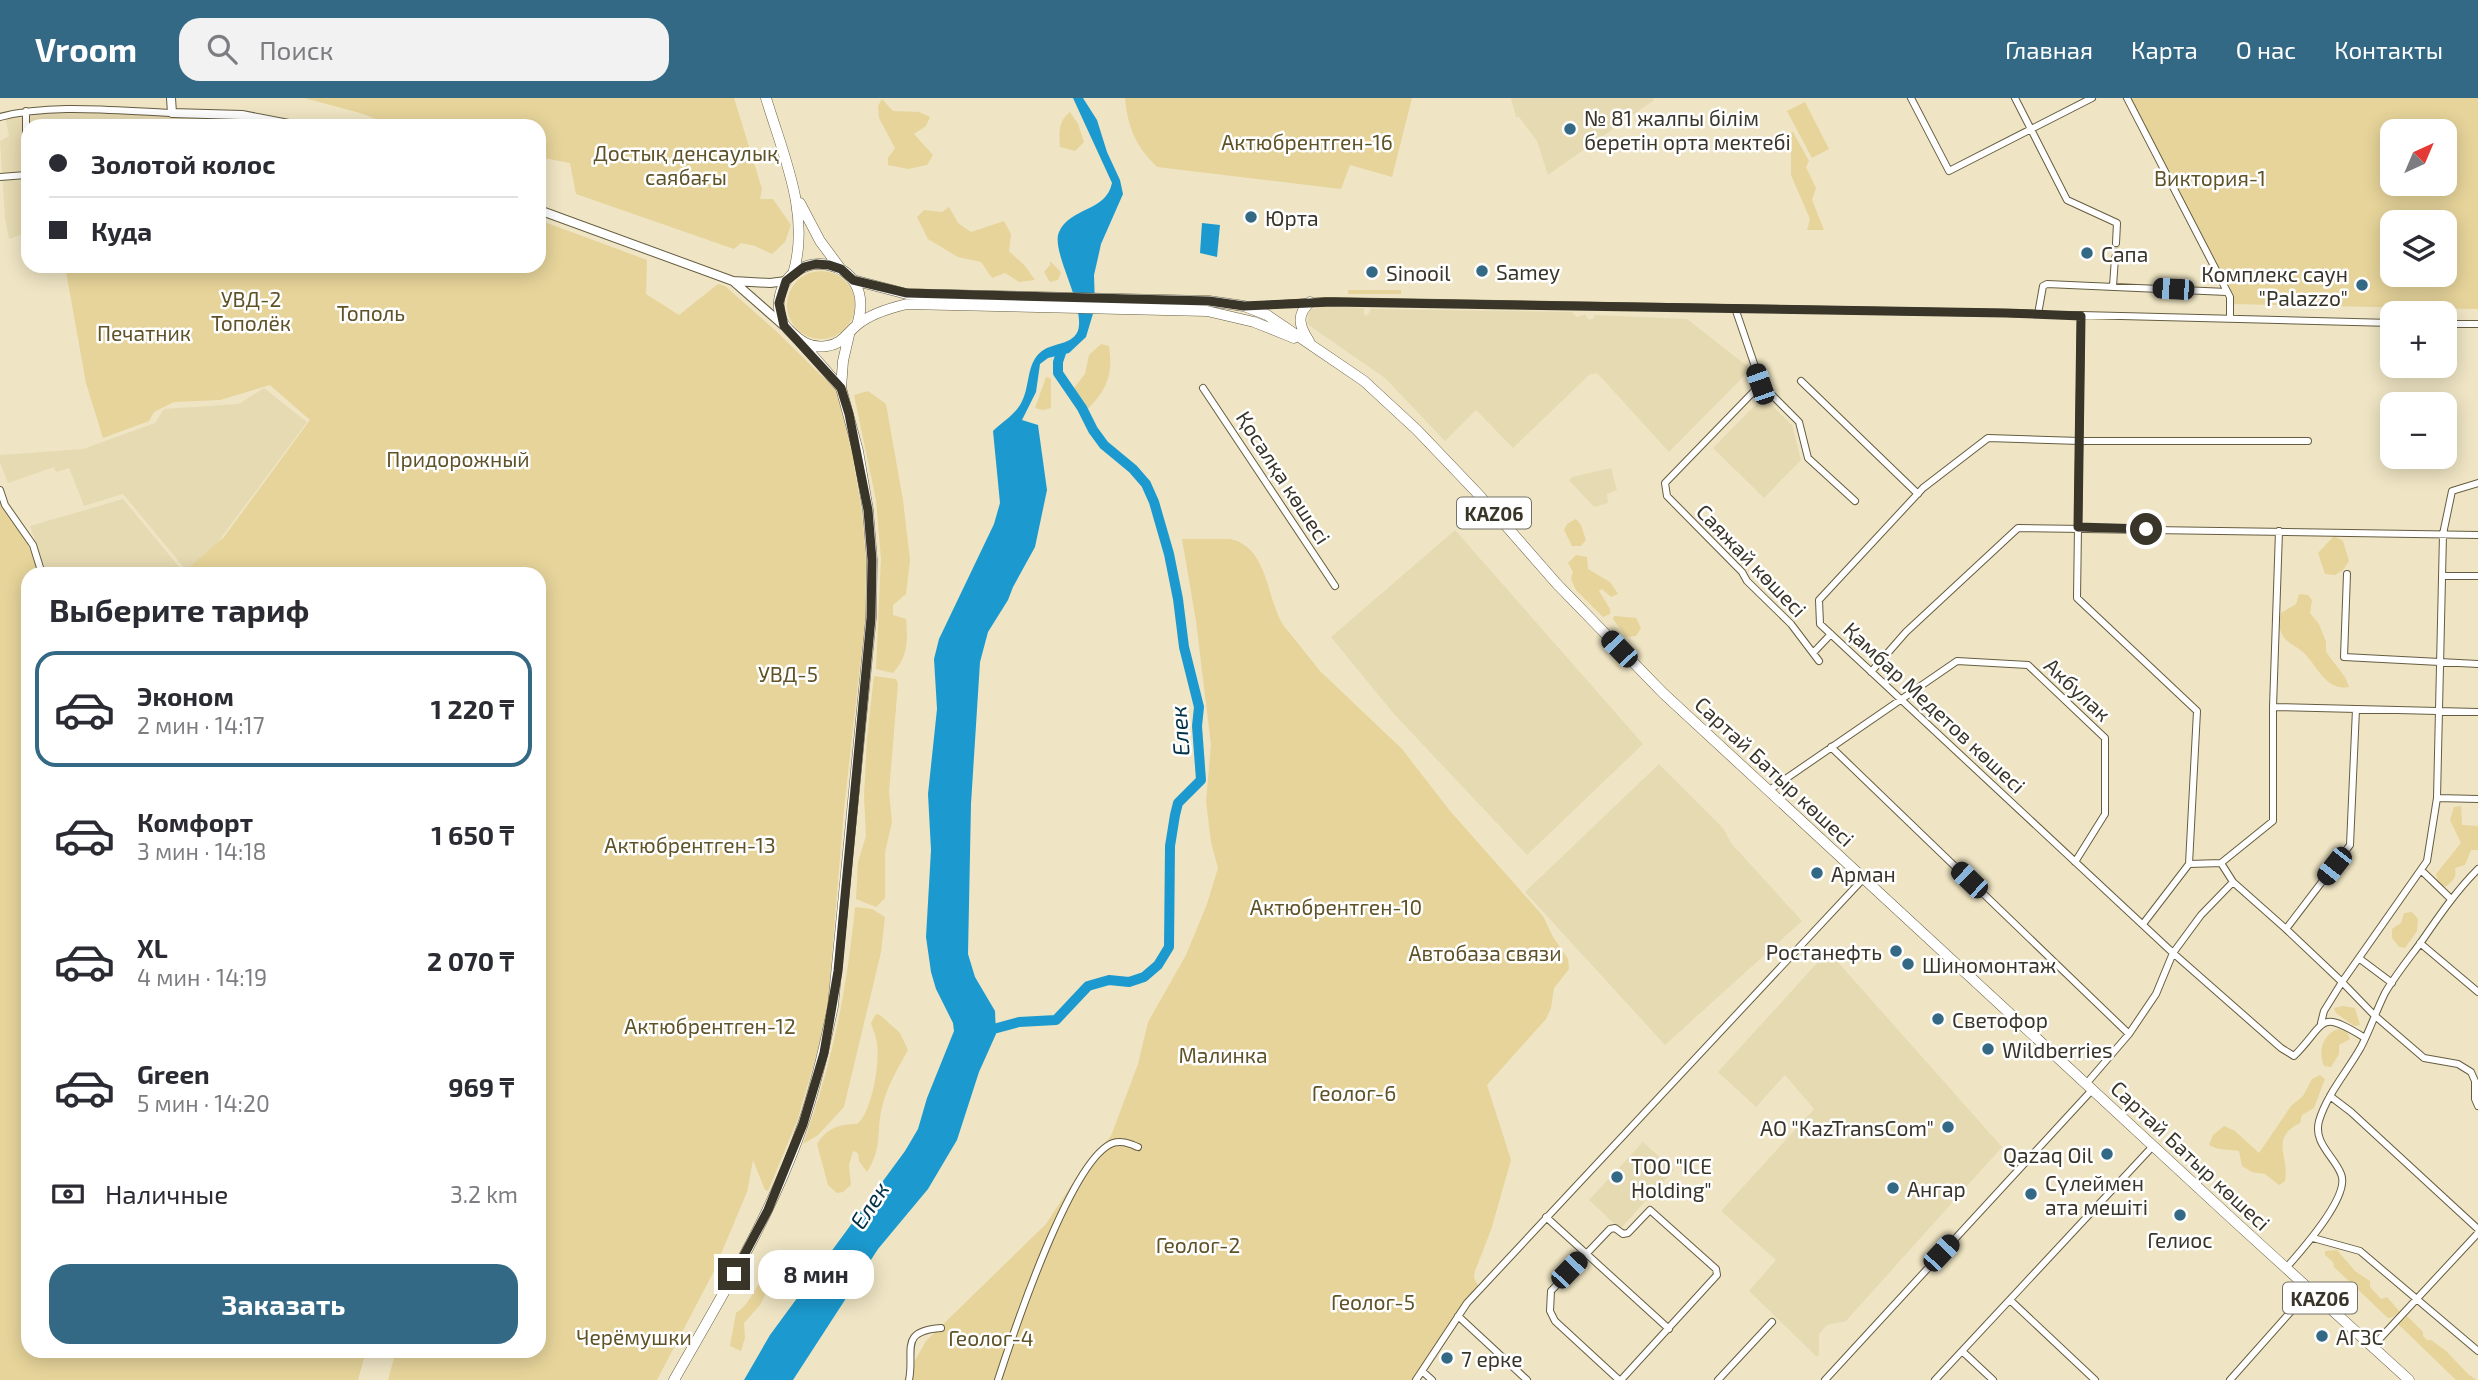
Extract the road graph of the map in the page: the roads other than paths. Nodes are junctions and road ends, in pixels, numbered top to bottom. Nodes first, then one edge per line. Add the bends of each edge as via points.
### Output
1 (171, 98) edge
2 (766, 98) edge
3 (1911, 98) edge
4 (2015, 98) edge
5 (2092, 98) edge
6 (2127, 98) edge
7 (26, 111) junction
8 (172, 113) junction
9 (0, 117) edge
10 (26, 119) edge
11 (266, 119) edge
12 (2031, 129) junction
13 (21, 176) edge
14 (0, 177) edge
15 (796, 197) junction
16 (546, 214) edge
17 (2116, 243) tunnel mouth
18 (2115, 258) tunnel mouth
19 (841, 269) junction
20 (790, 277) junction
21 (853, 280) junction
22 (733, 281) junction
23 (2113, 286) junction
24 (2227, 292) junction
25 (976, 300) junction
26 (1310, 302) junction
27 (1140, 304) junction
28 (1244, 306) junction
29 (1735, 308) junction
30 (1207, 311) junction
31 (2038, 314) junction
32 (2081, 316) junction
33 (2230, 318) junction
34 (2380, 323) edge
35 (2457, 324) edge
36 (2478, 324) edge
37 (857, 325) junction
38 (784, 326) junction
39 (849, 335) junction
40 (801, 342) junction
41 (1314, 346) junction
42 (1801, 381) dead end
43 (1760, 384) junction
44 (841, 388) junction
45 (1203, 388) dead end
46 (2308, 440) dead end
47 (2080, 441) junction
48 (2478, 482) edge
49 (0, 490) edge
50 (1918, 494) junction
51 (1855, 501) dead end
52 (2078, 527) junction
53 (2279, 531) junction
54 (2443, 534) junction
55 (2478, 535) edge
56 (39, 567) edge
57 (2347, 574) dead end
58 (2442, 576) junction
59 (2478, 576) edge
60 (1335, 586) dead end
61 (1831, 634) junction
62 (1813, 653) junction
63 (1819, 661) dead end
64 (2440, 662) junction
65 (2478, 664) edge
66 (1871, 672) junction
67 (1900, 700) junction
68 (2273, 708) junction
69 (2356, 709) junction
70 (2440, 712) junction
71 (2478, 712) edge
72 (1830, 747) junction
73 (1768, 791) junction
74 (2437, 798) junction
75 (2478, 799) edge
76 (2075, 862) junction
77 (2221, 863) junction
78 (2189, 864) junction
79 (2478, 869) edge
80 (2422, 871) junction
81 (1863, 879) junction
82 (2233, 882) junction
83 (2451, 899) junction
84 (2143, 924) junction
85 (2286, 929) junction
86 (2420, 943) junction
87 (2174, 953) junction
88 (2360, 959) junction
89 (2342, 982) junction
90 (2392, 983) junction
91 (2478, 992) edge
92 (2374, 1015) junction
93 (2321, 1023) junction
94 (2129, 1034) junction
95 (2365, 1038) junction
96 (2089, 1087) junction
97 (2330, 1096) junction
98 (2478, 1106) edge
99 (2153, 1146) junction
100 (1138, 1147) dead end
101 (1546, 1217) junction
102 (2478, 1231) edge
103 (2313, 1238) junction
104 (1586, 1253) junction
105 (2286, 1268) junction
106 (2311, 1290) junction
107 (2415, 1298) junction
108 (2010, 1300) junction
109 (1458, 1316) junction
110 (1772, 1322) dead end
111 (940, 1328) dead end
112 (1670, 1329) junction
113 (2373, 1346) junction
114 (2478, 1350) edge
115 (1962, 1351) junction
116 (1422, 1371) junction
117 (674, 1380) edge
118 (909, 1380) edge
119 (998, 1380) edge
120 (1416, 1380) edge
121 (1432, 1380) edge
122 (1527, 1380) edge
123 (1620, 1380) edge
124 (1718, 1380) edge
125 (1825, 1380) edge
126 (1935, 1380) edge
127 (1993, 1380) edge
128 (2095, 1380) edge
129 (2230, 1380) edge
130 (2409, 1380) edge

1 - 8 main road
2 - 15 highway, KАZ06
3 - 12 street via 1949,172
4 - 12 street
5 - 12 street
6 - 24 street
7 - 8 street
7 - 9 street
7 - 10 street
8 - 11 main road
12 - 17 street via 2067,200 2117,223
13 - 14 street
15 - 19 highway, KАZ06
15 - 20 highway, KАZ06 via 800,247
16 - 22 main road
18 - 23 street
19 - 20 highway via 816,264
19 - 21 highway, KАZ06
20 - 22 main road via 770,283
20 - 38 highway, KАZ06 via 779,303
21 - 25 highway, KАZ06 via 907,293
21 - 37 highway via 862,310
22 - 38 main road
23 - 24 street
23 - 31 street via 2046,284
24 - 33 street
25 - 27 highway, KАZ06
25 - 37 highway, KАZ06 via 906,304
26 - 28 street
26 - 29 street
26 - 41 highway via 1301,311 1300,322
27 - 28 highway, KАZ06 via 1209,301
27 - 30 highway, KАZ06
28 - 30 street
28 - 41 highway, KАZ06 via 1267,315
29 - 31 street
29 - 43 street
30 - 41 highway, KАZ06 via 1254,322
31 - 32 street
32 - 33 street
32 - 47 street
33 - 34 street
35 - 36 street
37 - 39 highway, KАZ06
38 - 40 highway
39 - 40 highway via 826,346
39 - 44 highway
40 - 44 highway
41 - 73 highway, Сартай Батыр көшесі / KАZ06 via 1364,381 1417,430 1626,656
42 - 50 street
43 - 51 street via 1799,422 1808,458
43 - 62 street, Саяжай көшесі via 1665,483 1667,496 1791,624
44 - 117 highway via 858,451 872,560 871,618 833,1006 803,1124 768,1210
45 - 60 street, Қосалқа көшесі
46 - 47 street, Қамбар Медетов көшесі
47 - 50 street, Қамбар Медетов көшесі via 1988,438
47 - 52 street
48 - 54 street via 2452,491
49 - 56 street via 33,545
50 - 61 street, Қамбар Медетов көшесі via 1819,600 1820,624
52 - 53 street
52 - 66 street via 2018,528 1906,632
52 - 78 street via 2077,598 2197,711
53 - 54 street
53 - 68 street
54 - 55 street
54 - 58 street
57 - 64 street via 2344,657
58 - 59 street
58 - 64 street
61 - 62 street
61 - 66 street, Қамбар Медетов көшесі
62 - 63 street, Саяжай көшесі
64 - 65 street
64 - 70 street
66 - 67 street, Қамбар Медетов көшесі
67 - 72 street, Акбулак
67 - 76 street, Қамбар Медетов көшесі
67 - 76 street, Акбулак via 1957,661 2028,665 2105,738 2105,814
68 - 69 street
68 - 77 street via 2273,821
69 - 70 street
69 - 85 street via 2350,845
70 - 71 street
70 - 74 street
72 - 73 street, Акбулак
72 - 94 street
73 - 81 highway, Сартай Батыр көшесі / KАZ06
74 - 75 street
74 - 80 street
76 - 84 street, Қамбар Медетов көшесі
77 - 78 street
77 - 82 street
78 - 84 street
79 - 83 street
80 - 83 street
80 - 88 street
81 - 96 highway, Сартай Батыр көшесі / KАZ06
81 - 101 street
82 - 85 street
82 - 87 street via 2201,915
83 - 86 street
84 - 87 street, Қамбар Медетов көшесі
85 - 89 street
86 - 90 street
86 - 91 street
87 - 93 street, Қамбар Медетов көшесі via 2287,1054 2294,1056
87 - 94 street via 2156,994
88 - 89 street
88 - 90 street
89 - 92 street
89 - 93 street
90 - 92 street
92 - 95 street
92 - 98 street via 2424,1058 2465,1067 2474,1076
93 - 95 street via 2342,1023
94 - 96 street
95 - 97 street
96 - 99 highway, Сартай Батыр көшесі / KАZ06
96 - 125 street
97 - 102 street
97 - 103 street via 2318,1129 2342,1179 2336,1200
99 - 105 highway, Сартай Батыр көшесі / KАZ06
99 - 108 street
100 - 119 street via 1123,1142 1109,1145 1078,1179
101 - 104 street
101 - 109 street
102 - 107 street
103 - 105 street
103 - 107 street via 2360,1251
104 - 112 street
104 - 112 street via 1610,1229 1628,1233 1653,1211 1716,1269 1717,1275
104 - 123 street via 1552,1287 1550,1311 1555,1321
105 - 106 highway, Сартай Батыр көшесі / KАZ06
106 - 113 highway, Сартай Батыр көшесі / KАZ06
106 - 129 street
107 - 113 street
107 - 114 street
108 - 115 street
108 - 128 street
109 - 116 street
109 - 122 street
110 - 124 street
111 - 118 street via 921,1331 911,1342
112 - 123 street
113 - 130 highway, Сартай Батыр көшесі / KАZ06
115 - 126 street
115 - 127 street
116 - 120 street
116 - 121 street

